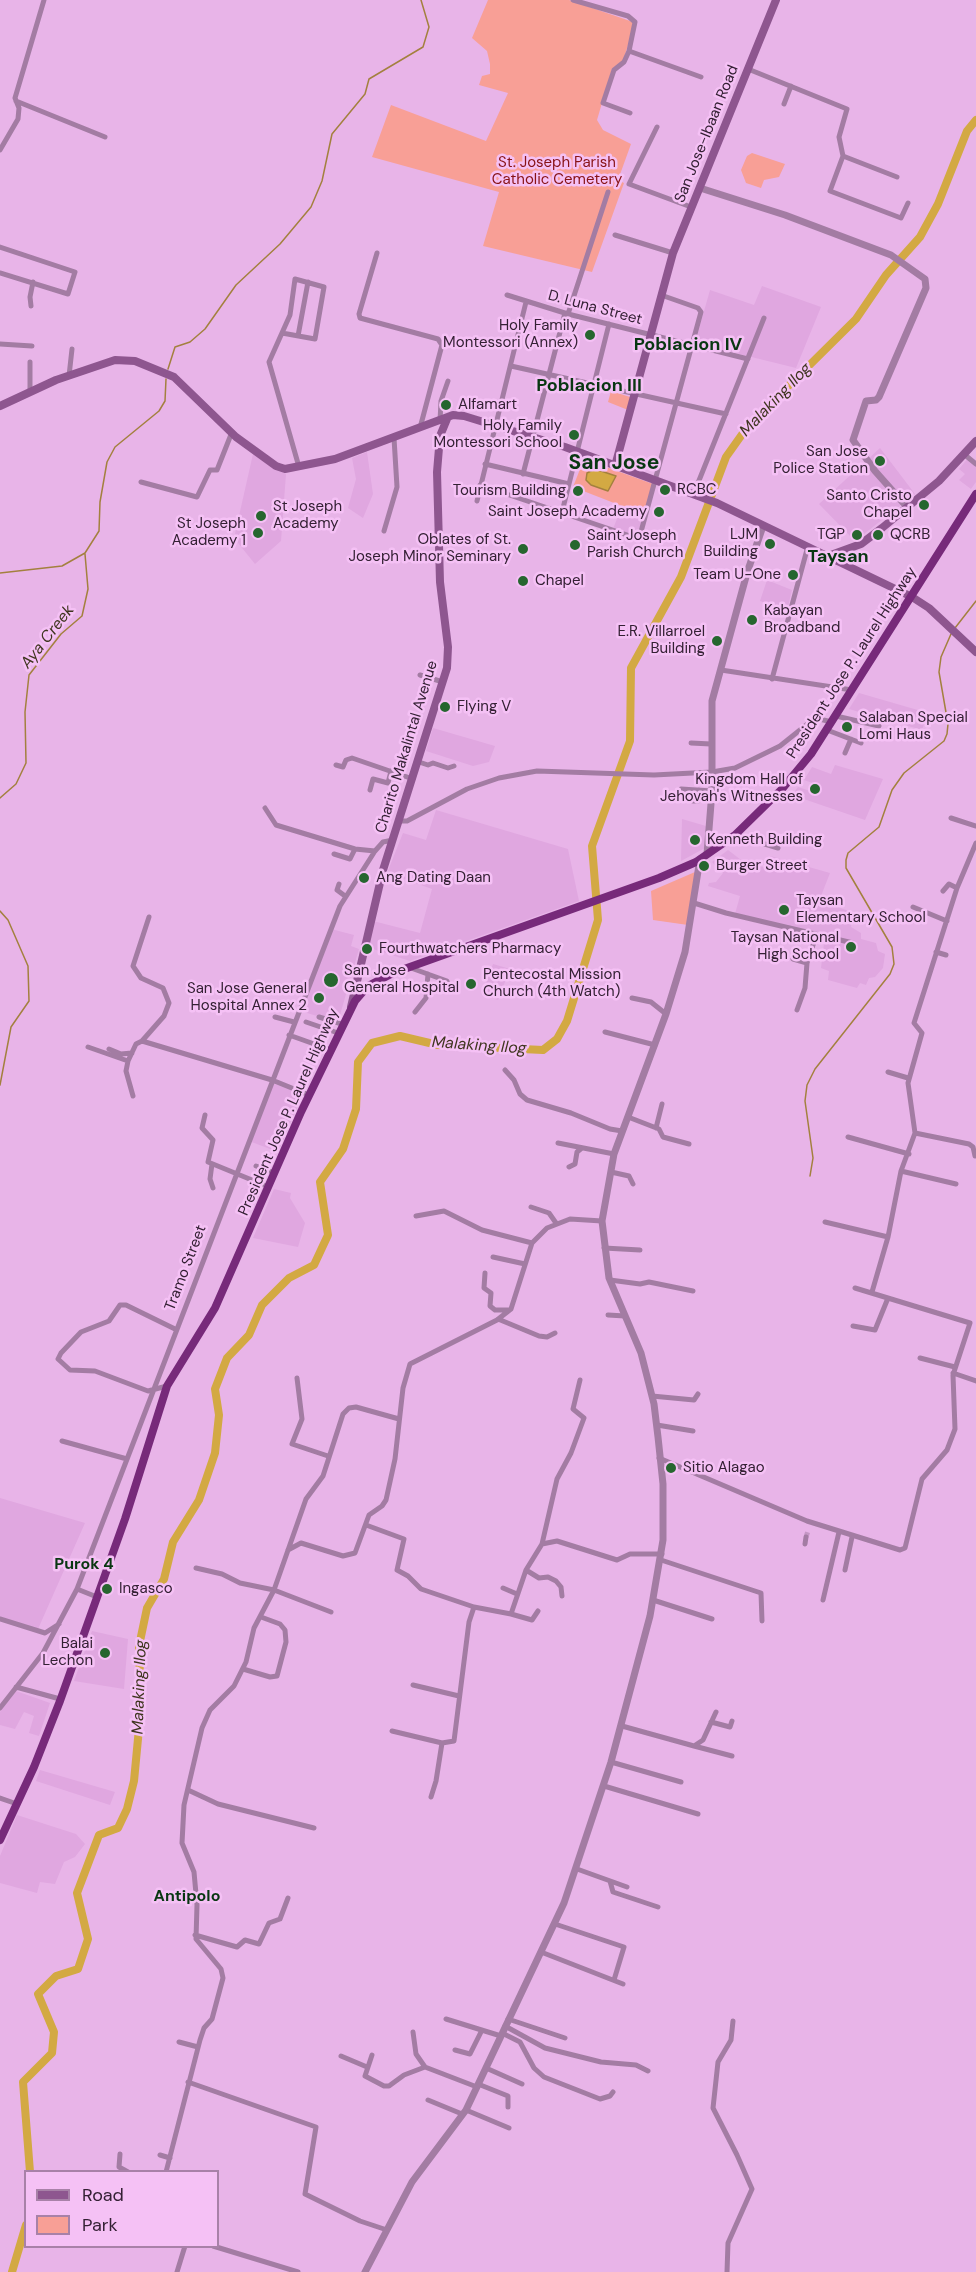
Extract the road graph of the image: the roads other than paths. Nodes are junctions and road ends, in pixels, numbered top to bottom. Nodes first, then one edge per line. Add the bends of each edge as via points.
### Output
1 (44, 0) edge
2 (573, 0) edge
3 (776, 0) edge
4 (629, 51) junction
5 (748, 69) junction
6 (701, 77) dead end
7 (791, 86) junction
8 (16, 101) junction
9 (784, 104) dead end
10 (630, 112) dead end
11 (657, 127) dead end
12 (105, 137) dead end
13 (0, 150) edge
14 (843, 156) junction
15 (897, 177) dead end
16 (700, 188) junction
17 (608, 192) dead end
18 (908, 203) dead end
19 (691, 207) junction
20 (615, 235) dead end
21 (0, 247) edge
22 (377, 253) dead end
23 (673, 253) junction
24 (0, 273) edge
25 (33, 282) junction
26 (308, 282) junction
27 (68, 294) junction
28 (661, 294) junction
29 (507, 295) dead end
30 (75, 297) dead end
31 (526, 302) junction
32 (31, 306) dead end
33 (566, 314) junction
34 (764, 318) dead end
35 (609, 324) junction
36 (282, 333) junction
37 (650, 334) junction
38 (298, 336) junction
39 (0, 344) edge
40 (691, 345) junction
41 (32, 346) dead end
42 (72, 349) dead end
43 (748, 359) junction
44 (30, 362) dead end
45 (510, 366) junction
46 (550, 375) junction
47 (69, 376) junction
48 (448, 381) dead end
49 (594, 385) junction
50 (30, 391) junction
51 (635, 394) junction
52 (677, 403) junction
53 (0, 406) edge
54 (726, 414) junction
55 (443, 420) junction
56 (494, 425) junction
57 (420, 428) junction
58 (232, 432) junction
59 (533, 437) junction
60 (394, 438) junction
61 (976, 441) edge
62 (576, 452) junction
63 (965, 454) junction
64 (976, 464) edge
65 (485, 465) junction
66 (615, 466) junction
67 (299, 467) junction
68 (523, 474) junction
69 (657, 479) junction
70 (141, 482) dead end
71 (569, 484) junction
72 (480, 485) junction
73 (694, 493) junction
74 (976, 494) edge
75 (477, 501) dead end
76 (907, 507) junction
77 (562, 512) junction
78 (763, 526) junction
79 (384, 531) dead end
80 (808, 546) junction
81 (828, 556) junction
82 (912, 597) junction
83 (976, 652) edge
84 (721, 670) junction
85 (420, 675) dead end
86 (772, 680) junction
87 (443, 682) junction
88 (852, 690) junction
89 (832, 722) junction
90 (879, 726) dead end
91 (851, 739) junction
92 (691, 743) dead end
93 (711, 744) junction
94 (861, 744) dead end
95 (845, 753) dead end
96 (419, 762) junction
97 (336, 765) dead end
98 (454, 766) dead end
99 (391, 771) junction
100 (712, 772) junction
101 (413, 779) junction
102 (370, 789) dead end
103 (681, 789) dead end
104 (699, 790) junction
105 (712, 791) junction
106 (693, 801) dead end
107 (265, 808) dead end
108 (951, 818) dead end
109 (399, 821) junction
110 (976, 826) edge
111 (735, 835) junction
112 (393, 840) junction
113 (976, 843) edge
114 (778, 848) dead end
115 (355, 849) junction
116 (375, 851) junction
117 (334, 854) dead end
118 (703, 857) junction
119 (339, 885) dead end
120 (957, 888) junction
121 (943, 891) dead end
122 (345, 896) junction
123 (694, 903) junction
124 (913, 907) dead end
125 (149, 917) dead end
126 (947, 921) junction
127 (816, 936) junction
128 (853, 943) dead end
129 (936, 951) junction
130 (946, 955) dead end
131 (793, 959) dead end
132 (807, 963) junction
133 (409, 967) junction
134 (428, 974) junction
135 (449, 989) dead end
136 (632, 998) dead end
137 (351, 1007) junction
138 (797, 1010) dead end
139 (415, 1012) dead end
140 (666, 1014) junction
141 (275, 1017) dead end
142 (319, 1017) dead end
143 (294, 1022) junction
144 (306, 1022) dead end
145 (342, 1024) junction
146 (605, 1032) dead end
147 (338, 1033) junction
148 (289, 1035) junction
149 (142, 1041) junction
150 (655, 1045) junction
151 (88, 1047) dead end
152 (109, 1049) dead end
153 (331, 1050) junction
154 (132, 1053) junction
155 (128, 1061) junction
156 (505, 1070) dead end
157 (888, 1072) dead end
158 (908, 1078) junction
159 (272, 1080) junction
160 (309, 1095) junction
161 (132, 1096) dead end
162 (662, 1104) dead end
163 (204, 1115) dead end
164 (628, 1117) junction
165 (656, 1128) junction
166 (622, 1131) junction
167 (915, 1133) junction
168 (848, 1137) dead end
169 (558, 1143) dead end
170 (689, 1144) dead end
171 (582, 1148) junction
172 (614, 1154) junction
173 (909, 1154) junction
174 (975, 1156) edge
175 (212, 1164) junction
176 (256, 1166) dead end
177 (569, 1167) dead end
178 (901, 1171) junction
179 (611, 1172) junction
180 (275, 1173) junction
181 (235, 1174) junction
182 (633, 1184) dead end
183 (956, 1184) dead end
184 (269, 1187) junction
185 (213, 1188) dead end
186 (531, 1207) dead end
187 (416, 1215) dead end
188 (602, 1221) junction
189 (825, 1222) dead end
190 (556, 1223) junction
191 (888, 1237) junction
192 (532, 1243) junction
193 (604, 1248) junction
194 (640, 1250) dead end
195 (493, 1257) dead end
196 (525, 1264) junction
197 (484, 1273) dead end
198 (610, 1280) junction
199 (855, 1288) dead end
200 (693, 1291) dead end
201 (872, 1292) junction
202 (888, 1298) junction
203 (509, 1310) junction
204 (608, 1315) dead end
205 (625, 1316) junction
206 (498, 1319) junction
207 (853, 1326) dead end
208 (175, 1329) junction
209 (555, 1333) dead end
210 (920, 1358) dead end
211 (954, 1370) junction
212 (297, 1378) dead end
213 (580, 1380) dead end
214 (976, 1381) edge
215 (167, 1386) junction
216 (152, 1392) junction
217 (698, 1394) dead end
218 (652, 1396) junction
219 (399, 1419) junction
220 (657, 1425) junction
221 (693, 1431) dead end
222 (62, 1441) dead end
223 (328, 1456) junction
224 (659, 1458) junction
225 (127, 1460) junction
226 (811, 1522) junction
227 (366, 1525) junction
228 (839, 1532) junction
229 (852, 1537) junction
230 (542, 1544) junction
231 (804, 1544) dead end
232 (287, 1551) junction
233 (662, 1557) junction
234 (196, 1568) dead end
235 (525, 1570) junction
236 (845, 1570) dead end
237 (503, 1588) dead end
238 (77, 1589) junction
239 (274, 1590) junction
240 (517, 1594) junction
241 (562, 1596) dead end
242 (97, 1597) junction
243 (653, 1600) junction
244 (823, 1600) dead end
245 (474, 1607) junction
246 (538, 1611) dead end
247 (331, 1612) dead end
248 (511, 1614) junction
249 (261, 1617) junction
250 (0, 1619) edge
251 (712, 1619) dead end
252 (762, 1621) dead end
253 (60, 1623) junction
254 (243, 1669) junction
255 (413, 1685) dead end
256 (16, 1687) junction
257 (459, 1696) junction
258 (60, 1699) junction
259 (0, 1708) edge
260 (716, 1712) dead end
261 (732, 1721) dead end
262 (711, 1722) junction
263 (622, 1726) junction
264 (392, 1731) dead end
265 (442, 1743) junction
266 (694, 1746) junction
267 (732, 1756) dead end
268 (611, 1762) junction
269 (681, 1782) dead end
270 (604, 1786) junction
271 (188, 1790) junction
272 (431, 1797) dead end
273 (0, 1798) edge
274 (17, 1804) junction
275 (698, 1814) dead end
276 (314, 1828) dead end
277 (0, 1840) edge
278 (577, 1869) junction
279 (610, 1881) junction
280 (627, 1887) dead end
281 (288, 1898) dead end
282 (658, 1907) dead end
283 (555, 1924) junction
284 (195, 1935) junction
285 (541, 1952) junction
286 (614, 1980) junction
287 (623, 1984) dead end
288 (446, 2019) dead end
289 (733, 2021) dead end
290 (504, 2029) junction
291 (482, 2030) junction
292 (413, 2032) dead end
293 (565, 2038) dead end
294 (179, 2042) dead end
295 (198, 2047) junction
296 (455, 2050) dead end
297 (372, 2055) dead end
298 (341, 2056) dead end
299 (367, 2067) junction
300 (425, 2067) junction
301 (486, 2068) junction
302 (648, 2071) dead end
303 (188, 2082) junction
304 (522, 2084) dead end
305 (478, 2085) junction
306 (613, 2092) dead end
307 (428, 2100) dead end
308 (508, 2107) dead end
309 (464, 2112) junction
310 (509, 2128) dead end
311 (120, 2154) dead end
312 (160, 2155) dead end
313 (170, 2158) junction
314 (124, 2170) edge
315 (167, 2170) edge
316 (387, 2229) junction
317 (185, 2248) edge
318 (216, 2248) edge
319 (177, 2272) edge
320 (298, 2272) edge
321 (365, 2272) edge
322 (727, 2272) edge

1 - 8 street
2 - 4 street via 632,18 635,26
3 - 5 main road, San Jose-Ibaan Road
4 - 6 street
4 - 10 street via 614,70 603,103
5 - 7 street
5 - 16 main road, San Jose-Ibaan Road
7 - 9 street
7 - 14 street via 847,109 839,136
8 - 12 street
8 - 13 street via 18,119
11 - 19 street via 630,184
14 - 15 street
14 - 18 street via 830,191 901,218
16 - 19 main road, San Jose-Ibaan Road
16 - 76 street via 891,255 925,279 926,288 879,397 866,401 853,440
17 - 33 street
19 - 23 main road, San Jose-Ibaan Road
20 - 23 street
21 - 27 street via 74,270
22 - 57 street via 360,318 438,339 442,345
23 - 28 main road, San Jose-Ibaan Road
24 - 25 street
25 - 27 street
25 - 32 street
26 - 36 street via 293,281 292,304
26 - 38 street
26 - 38 street via 324,287 316,338
27 - 30 street
28 - 37 main road, San Jose-Ibaan Road
28 - 40 street via 701,312
29 - 31 street, D. Luna Street
31 - 33 street, D. Luna Street
31 - 45 street
33 - 35 street, D. Luna Street
33 - 46 street
34 - 43 street
35 - 37 street, D. Luna Street
35 - 49 street
36 - 38 street
36 - 67 street via 269,362
37 - 40 street, D. Luna Street
37 - 51 main road, San Jose-Ibaan Road
39 - 41 street
40 - 43 street, D. Luna Street
40 - 52 street
42 - 47 street
43 - 54 street
44 - 50 street
45 - 46 street
45 - 56 street
46 - 49 street
46 - 59 street
47 - 50 main road
47 - 58 main road via 124,359 174,377
48 - 55 street via 441,401
49 - 51 street
49 - 62 street
50 - 53 main road
51 - 52 street
51 - 66 main road, San Jose-Ibaan Road
52 - 54 street
52 - 69 street
54 - 73 street
55 - 56 main road via 458,415
55 - 57 main road
55 - 87 main road, Charito Makalintal Avenue via 437,472 440,582 448,647
56 - 59 main road
56 - 65 street
57 - 60 main road
58 - 67 main road via 280,468
58 - 70 street via 217,470 210,470 197,497
59 - 62 main road
59 - 68 street
60 - 67 main road
60 - 79 street via 397,488
61 - 63 main road
62 - 66 main road
62 - 71 street
63 - 64 street
63 - 76 main road
65 - 68 street
65 - 72 street
66 - 69 main road
68 - 71 street
69 - 73 main road
69 - 77 street via 639,539
71 - 77 street
72 - 75 street
72 - 77 street
73 - 78 main road
74 - 82 highway, President Jose P. Laurel Highway
76 - 81 main road via 861,544
78 - 80 main road
78 - 84 street
80 - 81 main road
80 - 86 street
81 - 82 main road
82 - 83 main road
82 - 88 highway, President Jose P. Laurel Highway
84 - 86 street
84 - 93 street via 712,701
85 - 87 street
86 - 88 street
87 - 96 main road, Charito Makalintal Avenue
88 - 89 highway, President Jose P. Laurel Highway
89 - 90 street
89 - 91 street
89 - 100 street via 815,718 763,756 735,768
89 - 111 highway, President Jose P. Laurel Highway via 804,764
91 - 94 street
91 - 95 street
92 - 93 street
93 - 100 street
96 - 98 street
96 - 101 main road, Charito Makalintal Avenue
97 - 99 street via 343,767 352,758
99 - 101 street
99 - 102 street via 388,783 374,778
100 - 105 street
100 - 109 street via 537,771 467,789 407,821
101 - 109 main road, Charito Makalintal Avenue
103 - 104 street
104 - 105 street
104 - 106 street via 698,801
105 - 118 street
107 - 115 street via 276,825
108 - 110 street
109 - 112 main road, Charito Makalintal Avenue
111 - 114 street
111 - 118 highway, President Jose P. Laurel Highway
112 - 116 street, Tramo Street via 383,842
112 - 137 main road, Charito Makalintal Avenue via 372,909
113 - 120 street
115 - 116 street
115 - 117 street via 351,858
116 - 122 street, Tramo Street
118 - 123 street
118 - 133 highway, President Jose P. Laurel Highway via 581,908
119 - 122 street via 337,890
120 - 121 street via 949,884
120 - 126 street
122 - 143 street, Tramo Street
123 - 127 street
123 - 140 street via 685,952
124 - 126 street
125 - 149 street via 133,966 141,978 163,988 169,1003 164,1016
126 - 129 street
127 - 128 street
127 - 132 street
129 - 130 street
129 - 158 street via 914,1023 922,1033
131 - 132 street
132 - 138 street via 808,989
133 - 134 street
133 - 137 highway, President Jose P. Laurel Highway via 368,986
134 - 135 street via 447,981
134 - 139 street via 426,998
136 - 140 street via 651,1002
137 - 145 highway, President Jose P. Laurel Highway
140 - 150 street
141 - 143 street
142 - 145 street
143 - 148 street, Tramo Street
144 - 147 street
145 - 147 highway, President Jose P. Laurel Highway
146 - 150 street
147 - 153 highway, President Jose P. Laurel Highway
148 - 153 street
148 - 159 street, Tramo Street
149 - 154 street
149 - 159 street
150 - 164 street
151 - 155 street
152 - 154 street
153 - 160 highway, President Jose P. Laurel Highway
154 - 155 street
155 - 161 street via 126,1071
156 - 166 street via 522,1098
157 - 158 street
158 - 167 street
159 - 160 street
159 - 181 street, Tramo Street
160 - 180 highway, President Jose P. Laurel Highway
162 - 165 street
163 - 175 street via 202,1128 213,1138 207,1158
164 - 165 street
164 - 166 street
165 - 170 street via 663,1137
166 - 172 street
167 - 173 street
167 - 174 street via 969,1144
168 - 173 street
169 - 171 street
171 - 172 street
171 - 177 street via 575,1164
172 - 179 street
173 - 178 street
175 - 181 street
175 - 185 street
176 - 180 street
178 - 183 street
178 - 191 street
179 - 182 street via 629,1176
179 - 188 street
180 - 184 highway, President Jose P. Laurel Highway
181 - 184 street
181 - 208 street, Tramo Street
184 - 215 highway, President Jose P. Laurel Highway via 212,1316
186 - 190 street via 549,1213
187 - 192 street via 444,1211 482,1230
188 - 190 street via 570,1219
188 - 193 street
189 - 191 street
190 - 192 street
191 - 201 street
192 - 196 street
193 - 194 street
193 - 198 street
195 - 196 street
196 - 203 street
197 - 203 street via 484,1289 491,1293 490,1306
198 - 200 street via 649,1282
198 - 205 street
199 - 201 street
201 - 202 street
202 - 207 street via 875,1330
202 - 211 street via 969,1322
203 - 206 street
204 - 205 street
205 - 218 street via 641,1353
206 - 209 street via 539,1336
206 - 219 street via 410,1364
208 - 216 street, Tramo Street
208 - 216 street via 120,1305 109,1321 81,1332 58,1359 70,1370 95,1371
210 - 211 street
211 - 214 street
211 - 229 street via 955,1429 947,1450 922,1479 905,1548 900,1551
212 - 223 street via 302,1419 292,1444
213 - 230 street via 573,1409 584,1418 557,1479
215 - 216 street
215 - 242 highway, President Jose P. Laurel Highway
216 - 225 street, Tramo Street
217 - 218 street via 694,1400
218 - 220 street
219 - 223 street via 349,1408 343,1414
219 - 227 street via 386,1500 372,1512
220 - 221 street
220 - 224 street
222 - 225 street
223 - 232 street via 323,1476 306,1499
224 - 226 street
224 - 233 street via 663,1484
225 - 238 street, Tramo Street
226 - 228 street
226 - 231 street
227 - 232 street via 352,1556 301,1543
227 - 245 street via 404,1539 397,1570 421,1589
228 - 229 street
228 - 244 street
229 - 236 street
230 - 233 street via 557,1541 617,1560 630,1554
230 - 235 street
232 - 239 street
233 - 243 street
233 - 252 street via 761,1593
234 - 239 street
235 - 240 street
235 - 241 street via 556,1581
237 - 240 street
238 - 242 street
238 - 253 street, Tramo Street
239 - 247 street
239 - 249 street
240 - 248 street
242 - 258 highway, President Jose P. Laurel Highway
243 - 251 street
243 - 263 street
245 - 248 street
245 - 257 street
246 - 248 street via 532,1620
249 - 254 street via 254,1628
249 - 254 street via 285,1630 278,1676
250 - 253 street via 45,1633
253 - 256 street, Tramo Street
254 - 271 street via 206,1719
255 - 257 street
256 - 258 street
256 - 259 street, Tramo Street
257 - 265 street via 454,1742
258 - 274 highway, President Jose P. Laurel Highway
260 - 262 street
261 - 262 street via 730,1726
262 - 266 street via 703,1740
263 - 266 street
263 - 268 street
264 - 265 street
265 - 272 street
266 - 267 street
268 - 269 street
268 - 270 street
270 - 275 street
270 - 278 street
271 - 276 street via 218,1804
271 - 284 street via 182,1836 194,1872
273 - 274 street
274 - 277 highway, President Jose P. Laurel Highway
278 - 279 street
278 - 283 street
279 - 280 street
279 - 282 street via 613,1892
281 - 284 street via 280,1919 269,1923 259,1944 245,1940 237,1947
283 - 285 street
283 - 286 street via 624,1947
284 - 295 street via 223,1974 212,2019 204,2028
285 - 286 street
285 - 290 street
286 - 287 street
288 - 291 street
289 - 322 street via 730,2040 718,2062 712,2108 752,2189 728,2243
290 - 291 street
290 - 293 street
290 - 301 street
290 - 302 street via 545,2048 602,2062 640,2065
290 - 306 street via 520,2042 534,2068 544,2077 600,2099
291 - 296 street via 470,2054
292 - 300 street via 416,2054
294 - 295 street
295 - 303 street
297 - 299 street
298 - 299 street
299 - 300 street via 365,2076 387,2087
300 - 305 street
301 - 304 street
301 - 305 street
303 - 313 street
303 - 316 street via 316,2127 306,2194 360,2221
305 - 308 street via 508,2096
305 - 309 street
307 - 309 street
309 - 310 street
309 - 316 street via 412,2182
311 - 314 street via 119,2167
312 - 313 street
313 - 315 street
316 - 321 street
317 - 319 street
318 - 320 street

